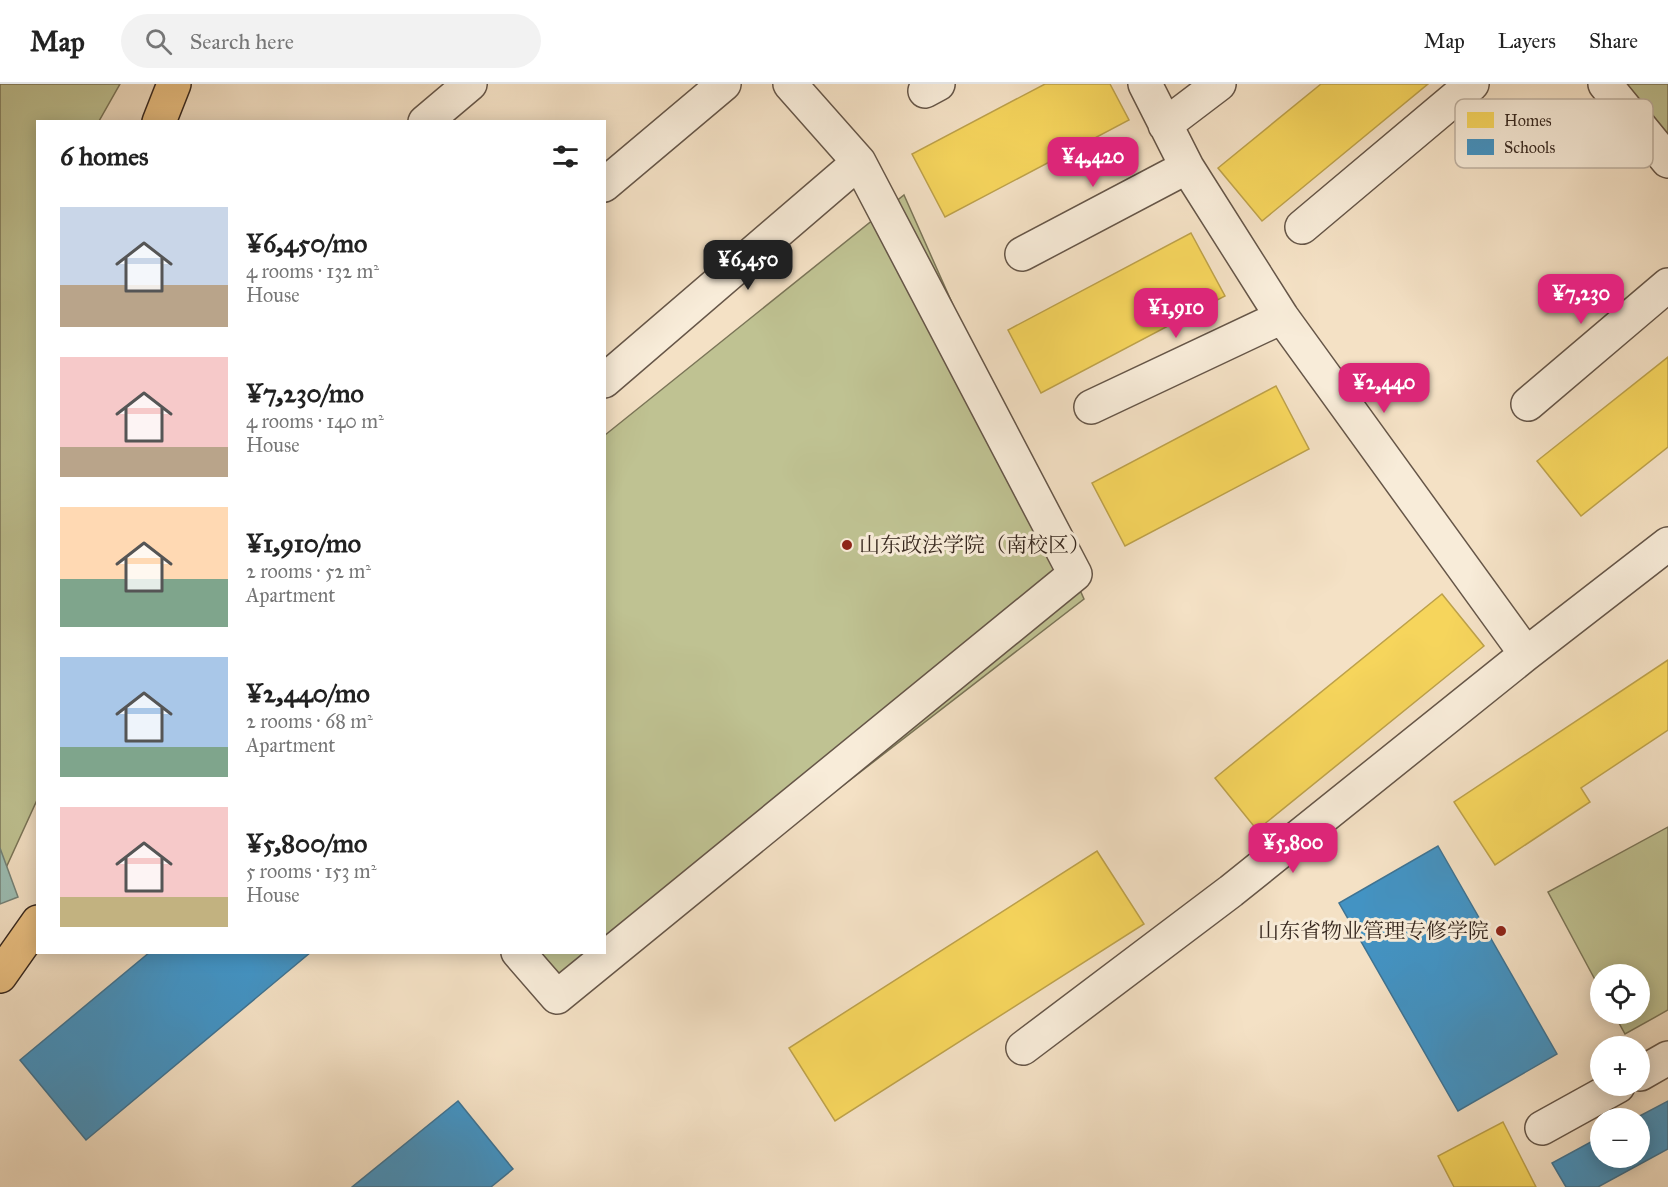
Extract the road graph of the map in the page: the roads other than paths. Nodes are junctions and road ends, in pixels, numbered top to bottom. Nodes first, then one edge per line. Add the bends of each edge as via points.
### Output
1 (174, 84) edge
2 (470, 84) edge
3 (724, 84) edge
4 (790, 84) edge
5 (1145, 84) edge
6 (1219, 84) edge
7 (1472, 84) edge
8 (1605, 84) edge
9 (1617, 99) edge
10 (160, 120) edge
11 (427, 120) edge
12 (1165, 125) junction
13 (1653, 143) edge
14 (1668, 161) edge
15 (859, 162) junction
16 (1187, 167) junction
17 (606, 183) edge
18 (1302, 226) dead end
19 (1022, 254) dead end
20 (1668, 285) edge
21 (1282, 317) junction
22 (606, 379) edge
23 (1528, 404) dead end
24 (1091, 407) dead end
25 (1668, 544) edge
26 (1526, 654) junction
27 (36, 925) edge
28 (520, 954) edge
29 (0, 976) edge
30 (1023, 1048) dead end
31 (1668, 1058) edge
32 (1650, 1068) edge
33 (1600, 1096) edge
34 (1542, 1128) dead end

1 - 10 main road
2 - 11 street
3 - 17 street
4 - 15 street
5 - 12 street
6 - 12 street
7 - 18 street
8 - 9 street
12 - 16 street
13 - 14 street
15 - 22 street
15 - 28 street via 1075,574 557,997
16 - 19 street
16 - 21 street
20 - 23 street
21 - 24 street
21 - 26 street
25 - 26 street
26 - 30 street via 1231,891
27 - 29 main road
31 - 32 street
33 - 34 street

